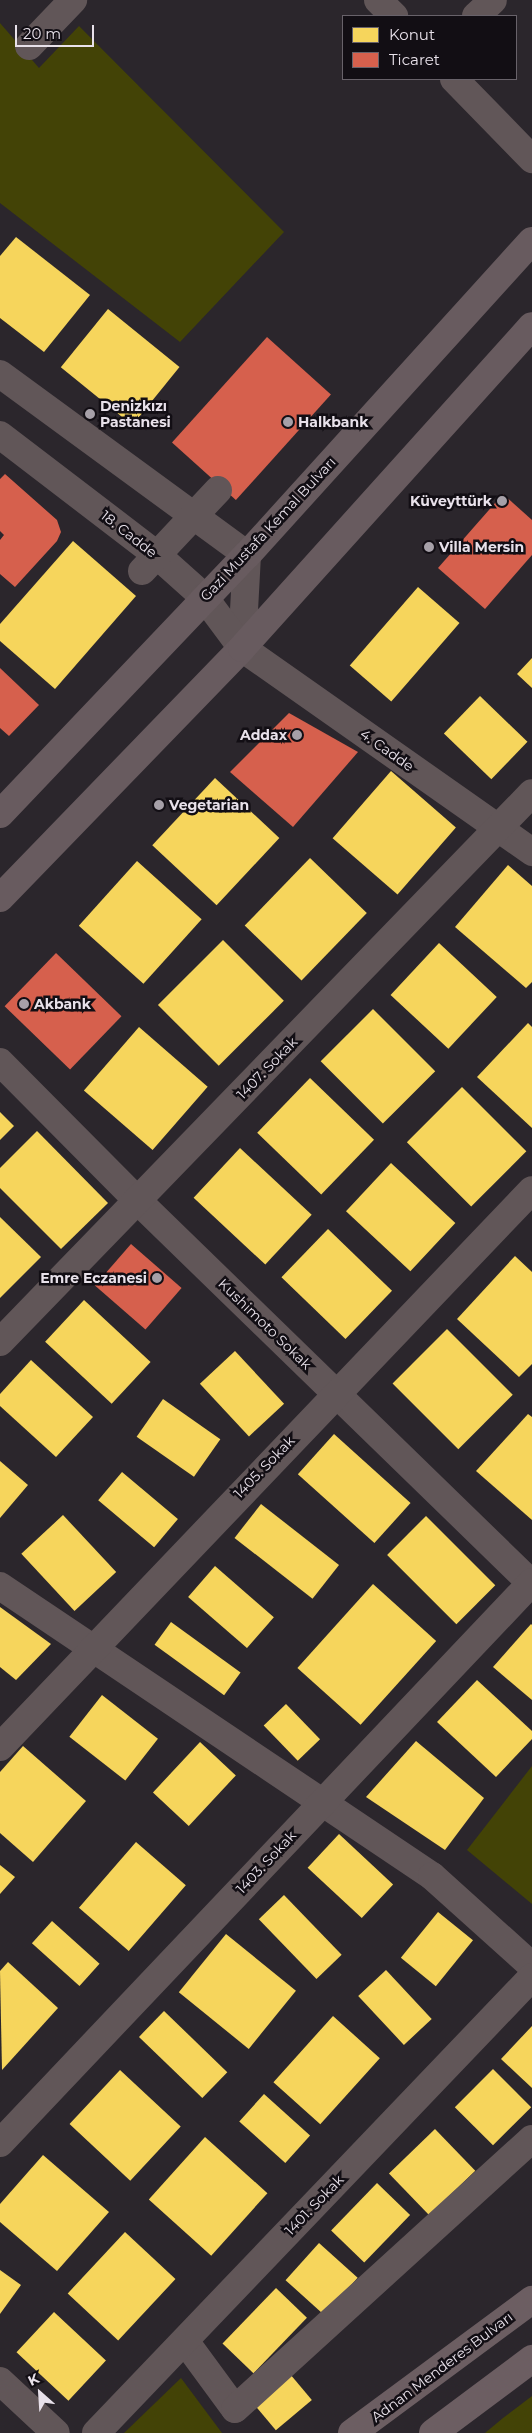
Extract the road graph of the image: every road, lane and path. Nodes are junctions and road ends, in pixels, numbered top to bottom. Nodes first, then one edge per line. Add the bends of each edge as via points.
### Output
1 (74, 0) edge
2 (378, 0) edge
3 (493, 0) edge
4 (393, 15) edge
5 (477, 15) edge
6 (29, 46) dead end
7 (455, 80) edge
8 (532, 159) edge
9 (532, 240) edge
10 (532, 326) edge
11 (0, 374) edge
12 (0, 435) edge
13 (218, 490) dead end
14 (193, 517) junction
15 (247, 555) junction
16 (149, 563) junction
17 (204, 597) junction
18 (242, 648) junction
19 (532, 793) edge
20 (0, 814) edge
21 (498, 828) junction
22 (532, 852) edge
23 (0, 898) edge
24 (0, 1062) edge
25 (532, 1190) edge
26 (138, 1201) junction
27 (0, 1342) edge
28 (336, 1392) junction
29 (532, 1583) edge
30 (0, 1586) edge
31 (93, 1646) junction
32 (0, 1747) edge
33 (322, 1803) junction
34 (532, 1966) edge
35 (532, 1977) edge
36 (532, 2139) edge
37 (0, 2143) edge
38 (532, 2300) edge
39 (185, 2341) junction
40 (532, 2359) edge
41 (0, 2381) edge
42 (56, 2433) edge
43 (96, 2433) edge
44 (352, 2433) edge
45 (433, 2433) edge

1 - 6 street
2 - 4 street
3 - 5 street
7 - 8 street
9 - 15 highway, Gazi Mustafa Kemal Bulvarı
10 - 18 highway
11 - 14 street
12 - 16 street, 18. Cadde
13 - 14 street
14 - 15 street
14 - 16 street
15 - 17 highway, Gazi Mustafa Kemal Bulvarı
15 - 18 street
16 - 17 street, 18. Cadde
17 - 18 street, 18. Cadde
17 - 20 highway, Gazi Mustafa Kemal Bulvarı
18 - 21 street, 4. Cadde
18 - 23 highway
19 - 21 street, 1407. Sokak
21 - 22 street, 4. Cadde
21 - 26 street, 1407. Sokak
24 - 26 street, Kushimoto Sokak
25 - 28 street, 1405. Sokak
26 - 27 street, 1407. Sokak
26 - 28 street, Kushimoto Sokak
28 - 29 street, Kushimoto Sokak
28 - 31 street, 1405. Sokak
29 - 33 street, 1403. Sokak
30 - 31 street
31 - 32 street, 1405. Sokak
31 - 33 street
33 - 34 street via 432,1876
33 - 37 street, 1403. Sokak
35 - 39 street, 1401. Sokak
36 - 39 street via 235,2409
38 - 44 main road, Adnan Menderes Bulvarı
39 - 43 street, 1401. Sokak
40 - 45 main road
41 - 42 street

